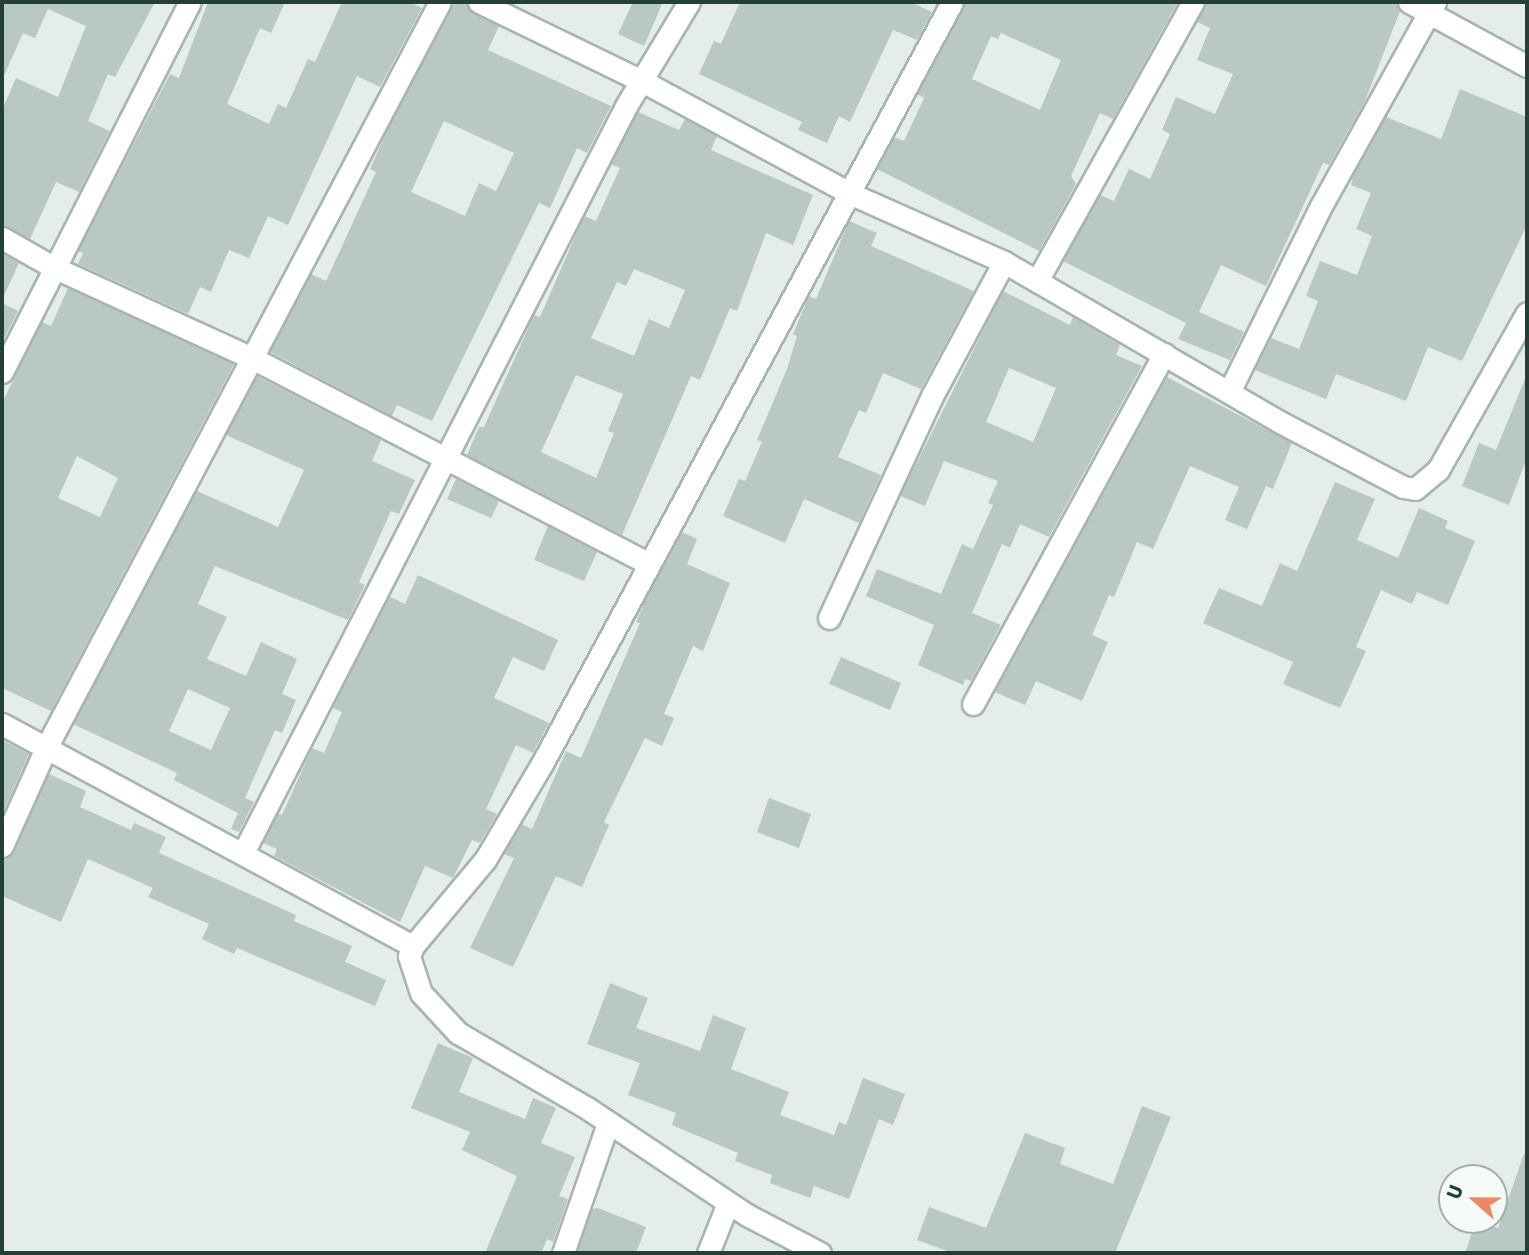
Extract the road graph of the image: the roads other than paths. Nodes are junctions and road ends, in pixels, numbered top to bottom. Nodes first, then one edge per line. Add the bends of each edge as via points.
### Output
1 (190, 2) edge
2 (440, 2) edge
3 (479, 2) edge
4 (689, 2) edge
5 (952, 2) edge
6 (1193, 2) edge
7 (1409, 2) edge
8 (1431, 7) edge
9 (1527, 66) edge
10 (644, 82) junction
11 (849, 193) junction
12 (2, 238) edge
13 (1004, 262) junction
14 (53, 267) junction
15 (1037, 281) junction
16 (1527, 313) edge
17 (1164, 354) junction
18 (252, 358) junction
19 (2, 372) edge
20 (1229, 392) junction
21 (448, 457) junction
22 (647, 563) junction
23 (830, 618) dead end
24 (973, 704) dead end
25 (2, 724) edge
26 (47, 746) junction
27 (2, 846) edge
28 (243, 853) junction
29 (413, 946) junction
30 (608, 1123) junction
31 (728, 1203) junction
32 (563, 1253) edge
33 (708, 1253) edge
34 (820, 1253) edge

1 - 14 street
2 - 18 street
3 - 10 street
4 - 10 street
5 - 11 street
6 - 15 street
7 - 8 street
8 - 9 street
8 - 20 street via 1321,206
10 - 11 street
10 - 21 street via 626,106
11 - 13 street
11 - 22 street
12 - 14 street
13 - 15 street
13 - 23 street via 932,396
14 - 18 street
14 - 19 street
15 - 17 street
16 - 20 street via 1451,451 1415,489 1403,487
17 - 20 street
17 - 24 street
18 - 21 street
18 - 26 street
21 - 22 street
21 - 28 street
22 - 29 street via 543,762 485,860
25 - 26 street
26 - 27 street
26 - 28 street
28 - 29 street
29 - 30 street via 411,972 421,993 458,1033
30 - 31 street
30 - 32 street
31 - 33 street
31 - 34 street

